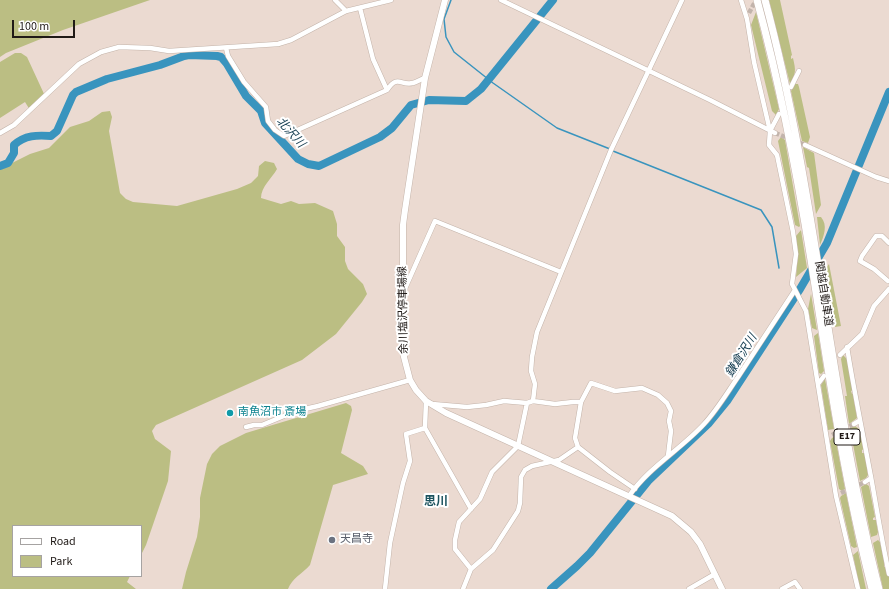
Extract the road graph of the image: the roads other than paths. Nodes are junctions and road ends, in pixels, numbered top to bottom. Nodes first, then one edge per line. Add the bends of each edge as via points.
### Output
1 (335, 0) edge
2 (391, 0) edge
3 (445, 0) edge
4 (501, 0) edge
5 (682, 0) edge
6 (741, 0) edge
7 (757, 0) edge
8 (764, 0) edge
9 (360, 8) junction
10 (346, 11) junction
11 (749, 13) tunnel mouth
12 (747, 19) junction
13 (226, 48) junction
14 (648, 71) junction
15 (799, 71) dead end
16 (425, 78) junction
17 (791, 87) dead end
18 (386, 90) junction
19 (779, 114) dead end
20 (770, 131) junction
21 (0, 133) edge
22 (775, 133) tunnel mouth
23 (805, 145) tunnel mouth
24 (889, 182) edge
25 (889, 244) edge
26 (561, 272) junction
27 (889, 281) edge
28 (889, 289) edge
29 (795, 291) junction
30 (403, 295) junction
31 (847, 347) junction
32 (840, 355) dead end
33 (824, 376) dead end
34 (410, 380) junction
35 (818, 384) junction
36 (533, 401) junction
37 (429, 402) junction
38 (581, 402) junction
39 (527, 403) junction
40 (859, 421) junction
41 (854, 424) tunnel mouth
42 (246, 427) dead end
43 (425, 428) junction
44 (832, 435) tunnel mouth
45 (827, 438) junction
46 (518, 446) junction
47 (578, 447) junction
48 (668, 456) junction
49 (553, 461) junction
50 (871, 478) junction
51 (865, 482) tunnel mouth
52 (634, 489) junction
53 (629, 496) junction
54 (470, 509) junction
55 (471, 569) junction
56 (715, 574) junction
57 (889, 574) edge
58 (385, 589) edge
59 (463, 589) edge
60 (689, 589) edge
61 (722, 589) edge
62 (782, 589) edge
63 (800, 589) edge
64 (858, 589) edge
65 (872, 589) edge
66 (879, 589) edge

1 - 10 street
2 - 9 street
3 - 16 main road, 余川塩沢停車場線
4 - 14 street
5 - 14 street
6 - 12 street
7 - 65 highway, 関越自動車道 / E17 via 782,104 811,258 847,478
8 - 66 highway, 関越自動車道 / E17 via 788,97 854,478
9 - 10 street
9 - 18 street via 373,59
10 - 13 street via 291,40 278,44
11 - 12 street
12 - 20 street
13 - 18 street via 244,82 266,107 268,121 284,136
13 - 21 street via 169,51 119,47 101,52 79,64 14,125
14 - 20 street
14 - 26 street via 611,150
15 - 17 street
16 - 18 street via 412,84 399,81 392,83
16 - 30 main road, 余川塩沢停車場線 via 403,225
19 - 20 street
20 - 22 street
20 - 29 street via 769,145 777,155 793,232 796,254 792,284
23 - 24 street
25 - 27 street via 882,236 876,236 860,261
26 - 30 street via 435,221
26 - 36 street via 537,332 531,370 534,384
28 - 31 street via 874,306 862,334
29 - 35 street via 806,311
29 - 48 street via 712,415 690,439
30 - 34 main road, 余川塩沢停車場線 via 404,357
31 - 32 street
31 - 40 street
33 - 35 street
34 - 37 main road, 余川塩沢停車場線
34 - 42 street via 296,411 262,425
35 - 45 street
36 - 38 street via 555,404
36 - 39 street
37 - 39 street via 467,407 504,401
37 - 43 street
37 - 46 main road, 余川塩沢停車場線 via 446,413
38 - 47 street via 575,438
38 - 48 street via 591,383 615,391 642,388 658,395 671,411
39 - 46 street
40 - 41 street
40 - 50 street
43 - 54 street
43 - 58 street via 406,434 410,461 390,543
44 - 45 street
45 - 64 street
46 - 49 main road, 余川塩沢停車場線
46 - 54 street via 492,472 480,498
47 - 49 street via 559,460
47 - 52 street
48 - 52 street
49 - 53 main road, 余川塩沢停車場線
49 - 55 street via 525,470 521,477 518,511 493,550
50 - 51 street
50 - 57 street
52 - 53 street
53 - 56 main road, 余川塩沢停車場線 via 672,516 690,532 700,544
54 - 55 street via 459,522 454,540 455,549
55 - 59 street
56 - 60 street
56 - 61 main road, 余川塩沢停車場線
62 - 63 street via 795,582

